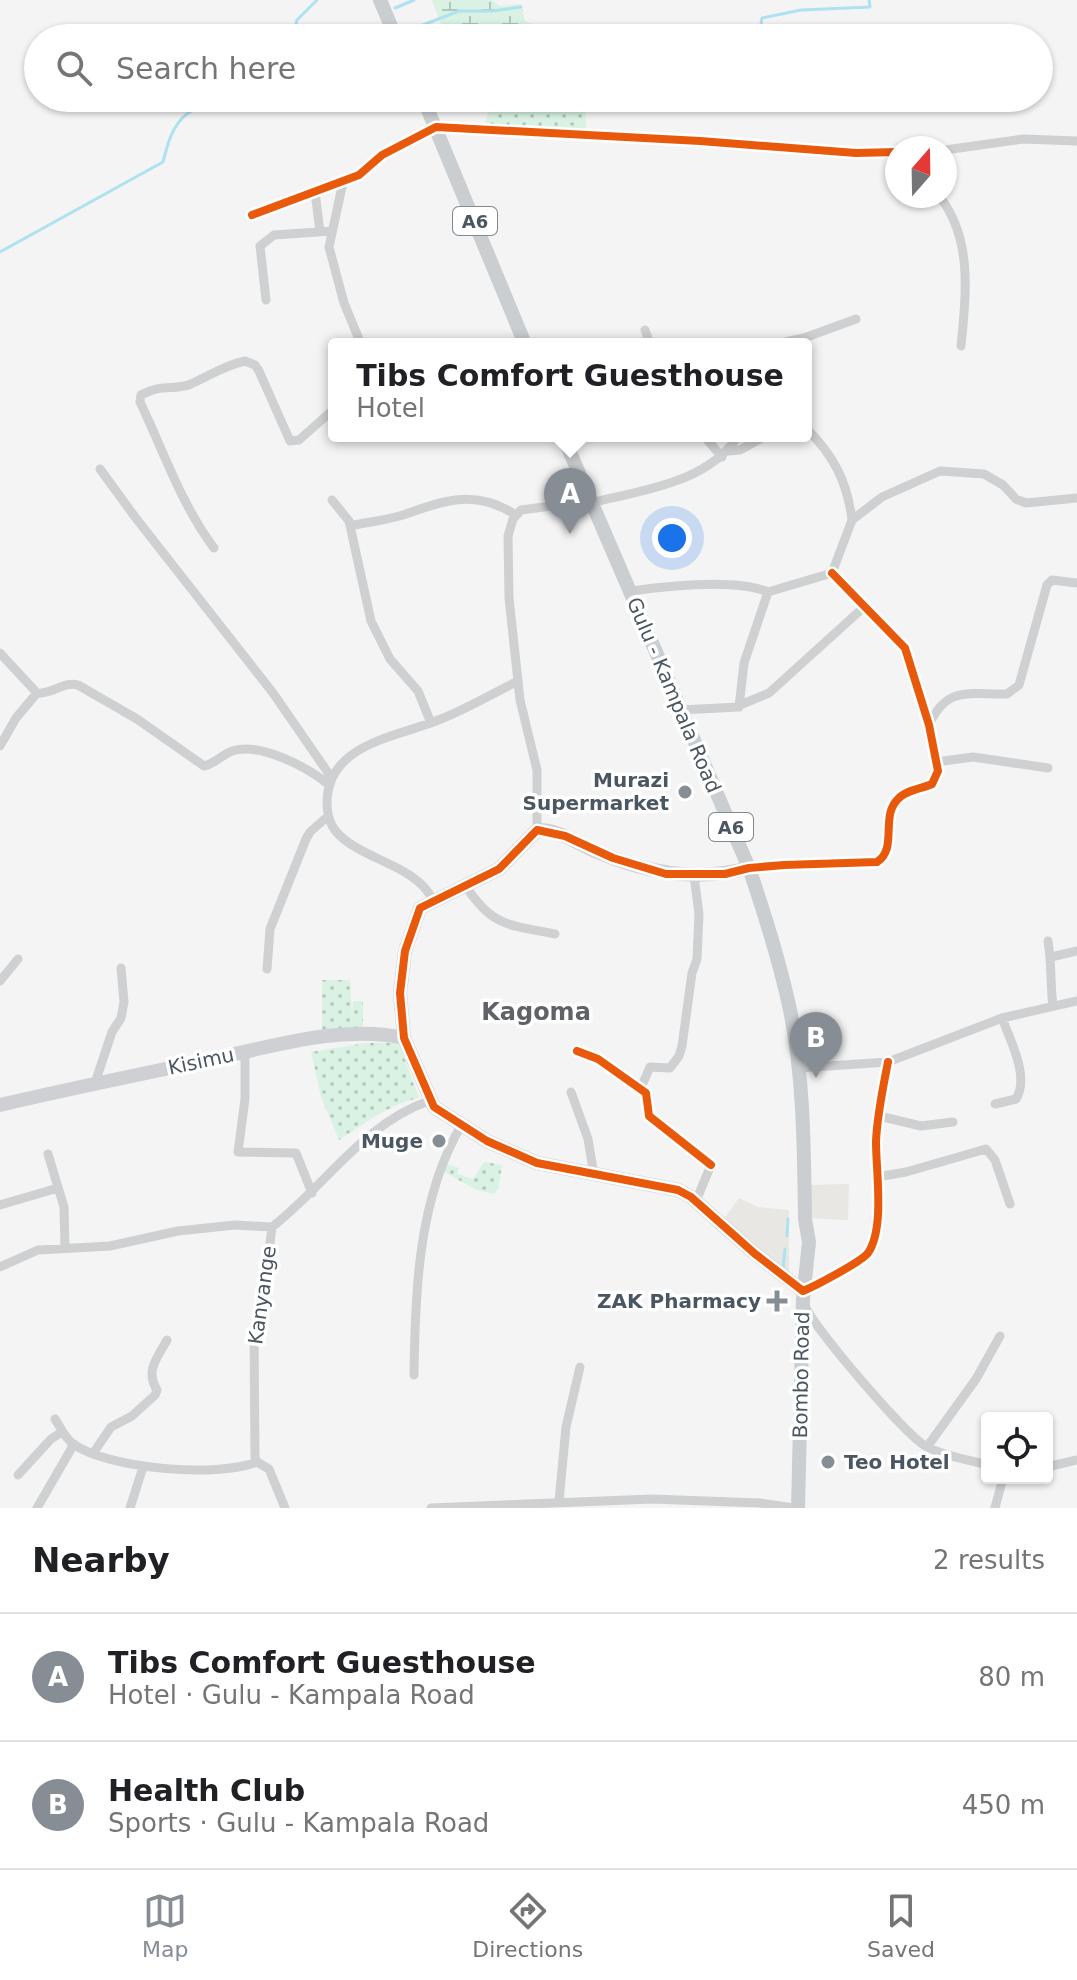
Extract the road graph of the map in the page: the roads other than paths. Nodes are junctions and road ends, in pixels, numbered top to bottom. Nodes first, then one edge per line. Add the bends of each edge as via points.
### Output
1 (380, 0) edge
2 (390, 24) edge
3 (429, 112) edge
4 (436, 127) junction
5 (1077, 141) edge
6 (957, 148) edge
7 (885, 152) edge
8 (343, 182) junction
9 (315, 192) junction
10 (949, 208) edge
11 (252, 215) dead end
12 (332, 231) junction
13 (320, 232) junction
14 (266, 300) dead end
15 (856, 319) dead end
16 (645, 330) dead end
17 (359, 338) edge
18 (523, 338) edge
19 (648, 338) edge
20 (804, 338) edge
21 (961, 346) dead end
22 (328, 414) edge
23 (812, 434) edge
24 (566, 442) edge
25 (711, 442) edge
26 (734, 442) edge
27 (754, 442) edge
28 (725, 454) junction
29 (100, 469) dead end
30 (1077, 498) edge
31 (332, 500) dead end
32 (591, 502) junction
33 (516, 515) junction
34 (852, 520) junction
35 (350, 526) junction
36 (214, 548) dead end
37 (832, 573) junction
38 (1077, 583) edge
39 (631, 591) junction
40 (768, 592) junction
41 (864, 607) junction
42 (0, 653) edge
43 (518, 681) junction
44 (37, 693) junction
45 (740, 705) junction
46 (680, 710) junction
47 (431, 723) junction
48 (929, 725) junction
49 (0, 746) edge
50 (936, 762) junction
51 (1048, 768) dead end
52 (330, 780) junction
53 (327, 817) junction
54 (537, 830) junction
55 (749, 868) junction
56 (694, 876) junction
57 (465, 885) junction
58 (433, 900) junction
59 (555, 934) dead end
60 (1048, 941) dead end
61 (1077, 951) edge
62 (1051, 957) junction
63 (18, 959) dead end
64 (121, 968) dead end
65 (267, 969) dead end
66 (0, 981) edge
67 (1077, 1001) edge
68 (1053, 1006) junction
69 (1002, 1018) junction
70 (404, 1038) junction
71 (577, 1051) dead end
72 (245, 1052) junction
73 (888, 1062) junction
74 (798, 1068) junction
75 (95, 1083) junction
76 (640, 1090) junction
77 (571, 1092) dead end
78 (429, 1101) junction
79 (995, 1104) dead end
80 (0, 1105) edge
81 (879, 1116) junction
82 (953, 1122) dead end
83 (462, 1124) junction
84 (48, 1154) dead end
85 (594, 1175) junction
86 (877, 1177) junction
87 (58, 1188) junction
88 (312, 1193) junction
89 (696, 1201) junction
90 (1010, 1204) dead end
91 (0, 1205) edge
92 (272, 1227) junction
93 (809, 1242) joint
94 (65, 1247) junction
95 (0, 1267) edge
96 (803, 1295) junction
97 (1000, 1336) dead end
98 (167, 1340) dead end
99 (580, 1367) dead end
100 (414, 1375) dead end
101 (55, 1419) dead end
102 (62, 1432) junction
103 (74, 1444) junction
104 (927, 1447) junction
105 (94, 1452) junction
106 (1077, 1460) edge
107 (257, 1462) junction
108 (981, 1463) edge
109 (1053, 1466) edge
110 (143, 1467) junction
111 (18, 1475) dead end
112 (1001, 1484) edge
113 (559, 1501) junction
114 (37, 1508) edge
115 (130, 1508) edge
116 (285, 1508) edge
117 (431, 1508) edge
118 (796, 1508) edge
119 (995, 1508) edge

1 - 2 main road
3 - 4 main road, A6
4 - 7 street
4 - 8 street
4 - 18 main road, A6
5 - 6 street via 1023,139
8 - 9 street
8 - 12 street
9 - 11 street
9 - 13 street
10 - 21 street via 965,259
12 - 13 street
12 - 17 street via 329,247
13 - 14 street via 274,235 260,246
15 - 20 street
16 - 19 street
22 - 36 street via 299,440 290,441 259,371 245,361 191,384 141,395 181,497
23 - 34 street via 839,472
24 - 32 main road, Gulu - Kampala Road / A6
25 - 28 street
26 - 28 street
27 - 28 street
28 - 32 street via 672,482
29 - 52 street via 273,693
30 - 34 street via 1026,503 984,474 940,471 882,497
31 - 35 street
32 - 33 street via 521,510
32 - 39 main road, Gulu - Kampala Road / A6
33 - 35 street via 488,500 459,500
33 - 43 street via 508,536 508,572
34 - 37 street
35 - 47 street via 371,621 390,659 418,691
37 - 40 street
37 - 41 street
38 - 48 street via 1052,580 1047,585 1014,691 944,699
39 - 40 street via 723,584 752,585
39 - 46 main road, Gulu - Kampala Road / A6
40 - 45 street via 744,663
41 - 45 street via 769,693
41 - 48 street via 905,648
42 - 44 street
43 - 47 street
43 - 54 street via 537,770
44 - 49 street
44 - 52 street via 78,685 204,766 244,748
45 - 46 street
46 - 55 main road, Gulu - Kampala Road / A6
47 - 52 street via 366,745
48 - 50 street
50 - 51 street via 973,757
50 - 55 street via 932,784 906,793 891,807 886,854 877,862
52 - 53 street
53 - 58 street via 350,844 417,881
53 - 65 street via 306,839 270,929
54 - 56 street via 644,869
54 - 57 street via 507,863
55 - 56 street
55 - 74 main road, Gulu - Kampala Road / A6 via 779,963
56 - 76 street via 697,959 682,1046 670,1068 650,1067
57 - 58 street
57 - 59 street via 497,921
58 - 70 street via 418,911 405,951 400,993
60 - 62 street
61 - 62 street
62 - 68 street
63 - 66 street
64 - 75 street via 121,1018
67 - 68 street
68 - 69 street
69 - 73 street
69 - 79 street via 1021,1088 1016,1099
70 - 72 street, Kisimu via 340,1036
70 - 78 street
71 - 76 street via 598,1059
72 - 75 street, Kisimu
72 - 88 street via 238,1152 296,1153
73 - 74 street
73 - 81 street
74 - 93 main road, Gulu - Kampala Road / A6
75 - 80 street, Kisimu
76 - 89 street via 648,1097 649,1116 711,1165
77 - 85 street
78 - 83 street
78 - 88 street, Kanyange via 374,1131
81 - 82 street via 921,1126
81 - 86 street
83 - 85 street via 515,1155
83 - 100 street via 437,1179 428,1215 415,1290
84 - 87 street
85 - 89 street via 678,1190
86 - 90 street via 986,1149
86 - 96 street via 879,1196 869,1252
87 - 91 street
87 - 94 street
88 - 92 street, Kanyange
89 - 96 street
92 - 94 street via 235,1225 110,1246
92 - 107 street, Kanyange via 254,1335
93 - 96 main road, Bombo Road
94 - 95 street via 38,1250
96 - 104 street via 806,1309 829,1340
96 - 118 main road, Bombo Road
97 - 104 street
98 - 105 street via 153,1367 155,1395 111,1427
99 - 113 street via 566,1427
101 - 102 street
102 - 103 street
102 - 111 street
103 - 105 street
103 - 114 street
104 - 108 street
105 - 110 street
106 - 109 street
107 - 110 street via 191,1470
107 - 116 street via 269,1469
110 - 115 street
112 - 119 street
113 - 117 street
113 - 118 street via 691,1500

